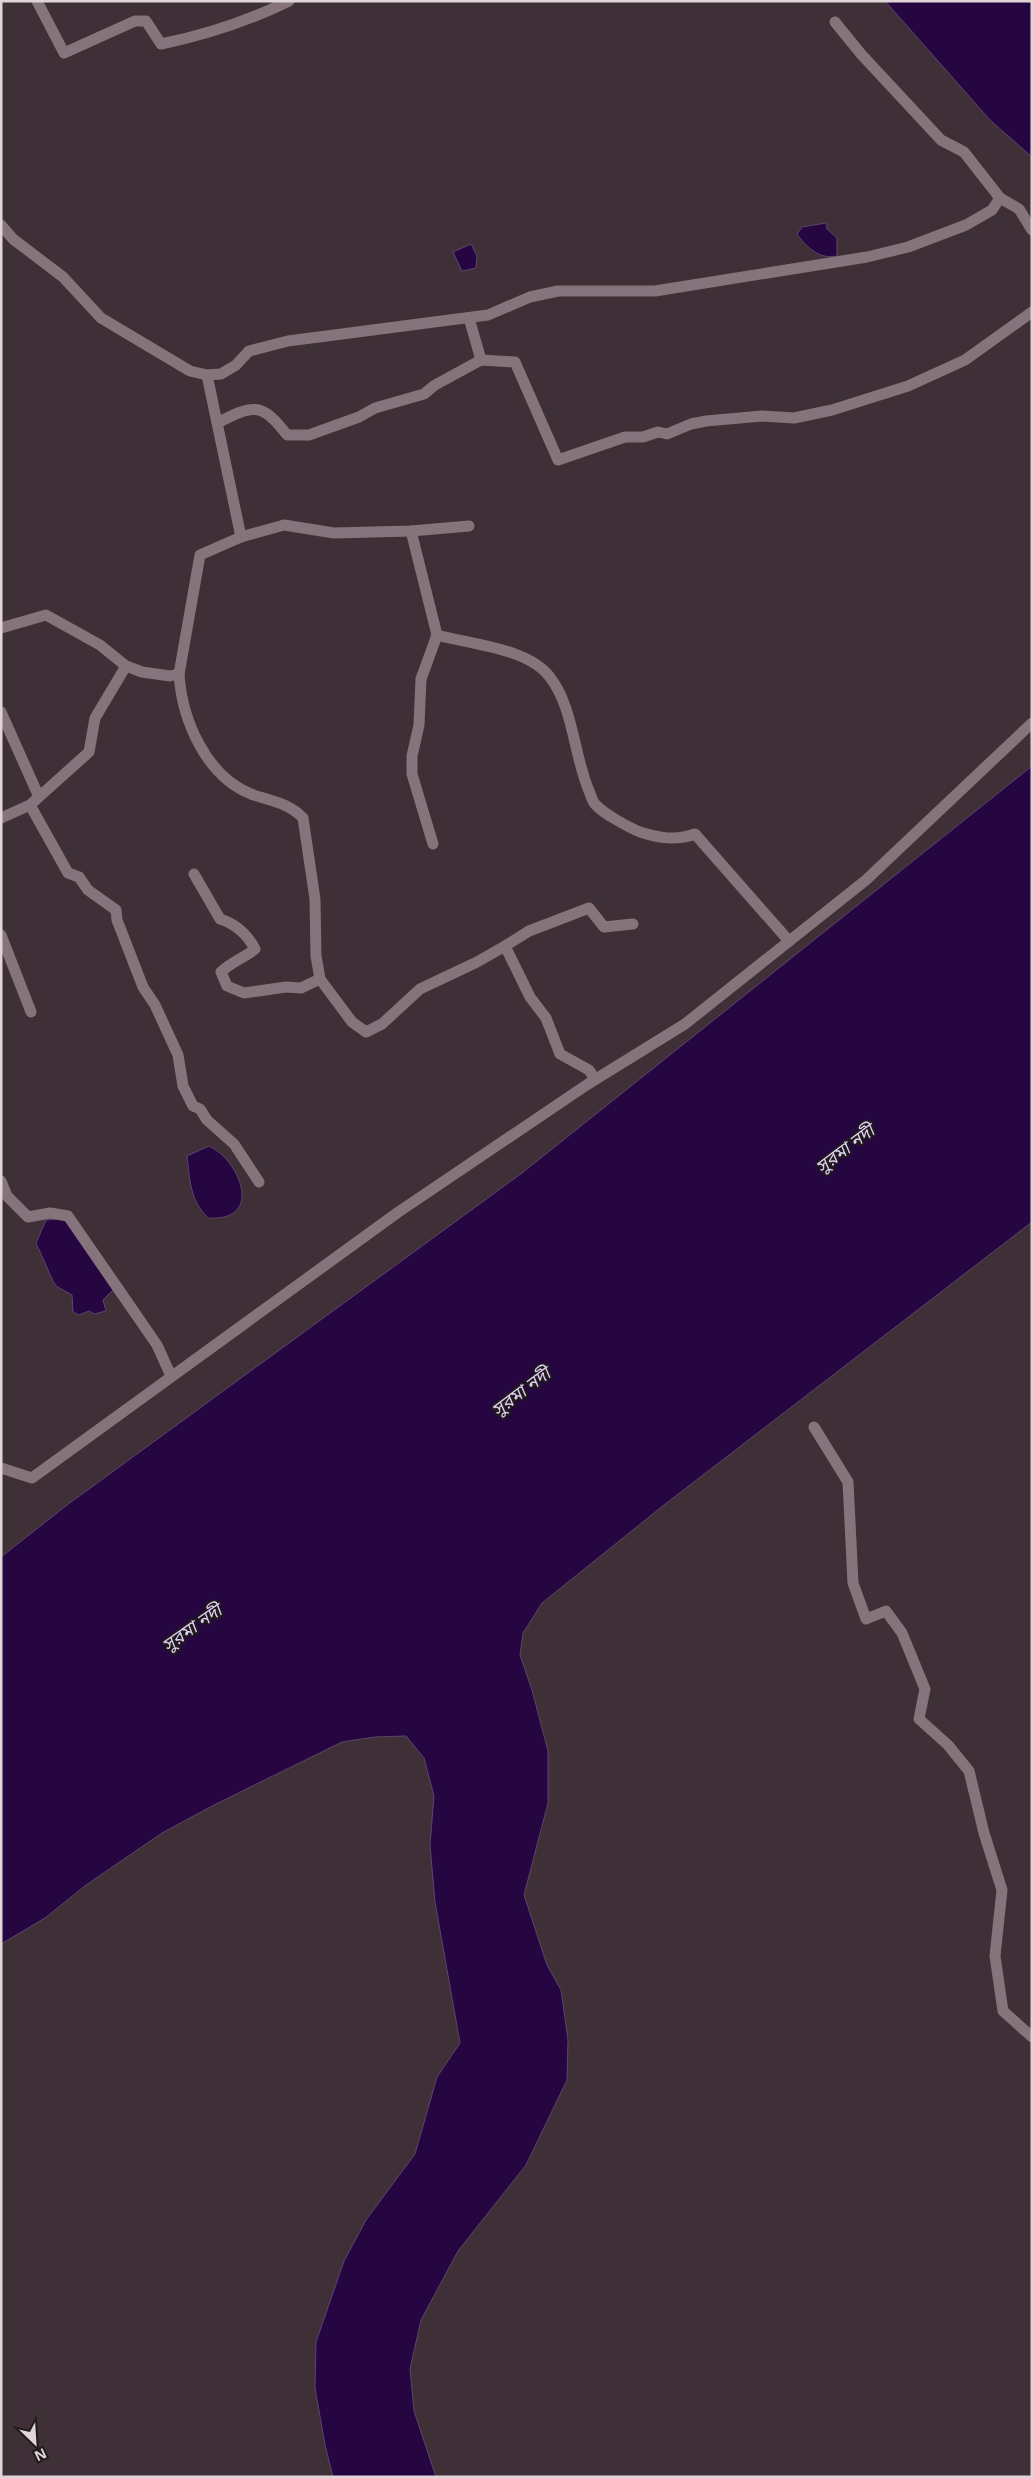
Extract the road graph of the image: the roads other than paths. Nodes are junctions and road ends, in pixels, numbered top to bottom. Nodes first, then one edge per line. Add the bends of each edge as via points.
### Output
1 (37, 1) edge
2 (289, 1) edge
3 (835, 22) dead end
4 (1000, 198) junction
5 (1, 225) edge
6 (1032, 230) edge
7 (1032, 312) edge
8 (468, 318) junction
9 (481, 360) junction
10 (207, 375) junction
11 (217, 423) junction
12 (469, 526) dead end
13 (411, 531) junction
14 (241, 537) junction
15 (1, 628) edge
16 (437, 635) junction
17 (126, 666) junction
18 (179, 674) junction
19 (1, 712) edge
20 (1032, 723) edge
21 (39, 797) junction
22 (30, 805) junction
23 (1, 818) edge
24 (433, 844) dead end
25 (194, 874) dead end
26 (633, 924) dead end
27 (1, 935) edge
28 (789, 941) junction
29 (505, 946) junction
30 (5, 952) edge
31 (320, 978) junction
32 (31, 1012) dead end
33 (595, 1080) junction
34 (1, 1182) edge
35 (259, 1182) dead end
36 (171, 1376) junction
37 (814, 1427) dead end
38 (1, 1468) edge
39 (1032, 2037) edge

1 - 2 street via 64,53 135,20 146,21 161,44 234,25
3 - 4 street via 941,140 964,152
4 - 6 street via 1019,209
4 - 8 street via 992,210 966,225 908,247 866,258 655,292 558,291 530,297 488,316
5 - 10 street via 13,239 63,277 101,318 190,371
7 - 9 street via 965,360 908,386 832,410 794,418 762,416 706,420 667,434 658,432 643,437 625,437 558,460 515,362
8 - 9 street
8 - 10 street via 288,341 249,351 220,374
9 - 11 street via 424,394 376,408 309,435 287,435 268,413 247,408
10 - 11 street
11 - 14 street
12 - 13 street
13 - 14 street via 334,533 284,525
13 - 16 street
14 - 18 street via 198,558
15 - 17 street via 46,615 100,645
16 - 24 street via 421,679 419,725 412,756 412,774
16 - 28 street via 506,650 533,663 549,676 565,708 584,780 595,805 632,829 659,838 684,838 695,834
17 - 18 street via 142,672
17 - 21 street via 95,718 89,752
18 - 31 street via 180,690 198,744 224,776 250,794 282,803 303,818 315,899 316,956
19 - 21 street
20 - 28 street via 866,880
21 - 22 street
22 - 23 street
22 - 35 street via 68,873 79,877 88,890 116,910 143,987 178,1055 182,1086 193,1106 234,1144
25 - 31 street via 220,919 232,923 250,939 255,949 229,964 222,972 227,986 244,993 301,988
26 - 29 street via 604,927 589,908 529,931
27 - 30 street
28 - 33 street via 685,1024
29 - 31 street via 420,989 382,1024 366,1032 352,1022
29 - 33 street via 530,997 546,1018 560,1054 589,1070
30 - 32 street
33 - 36 street via 397,1213
34 - 36 street via 7,1196 28,1217 50,1213 68,1216 157,1345
36 - 38 street via 32,1478
37 - 39 street via 848,1482 853,1583 866,1619 886,1611 902,1633 925,1688 919,1719 948,1745 969,1771 1002,1890 994,1956 1002,2012

